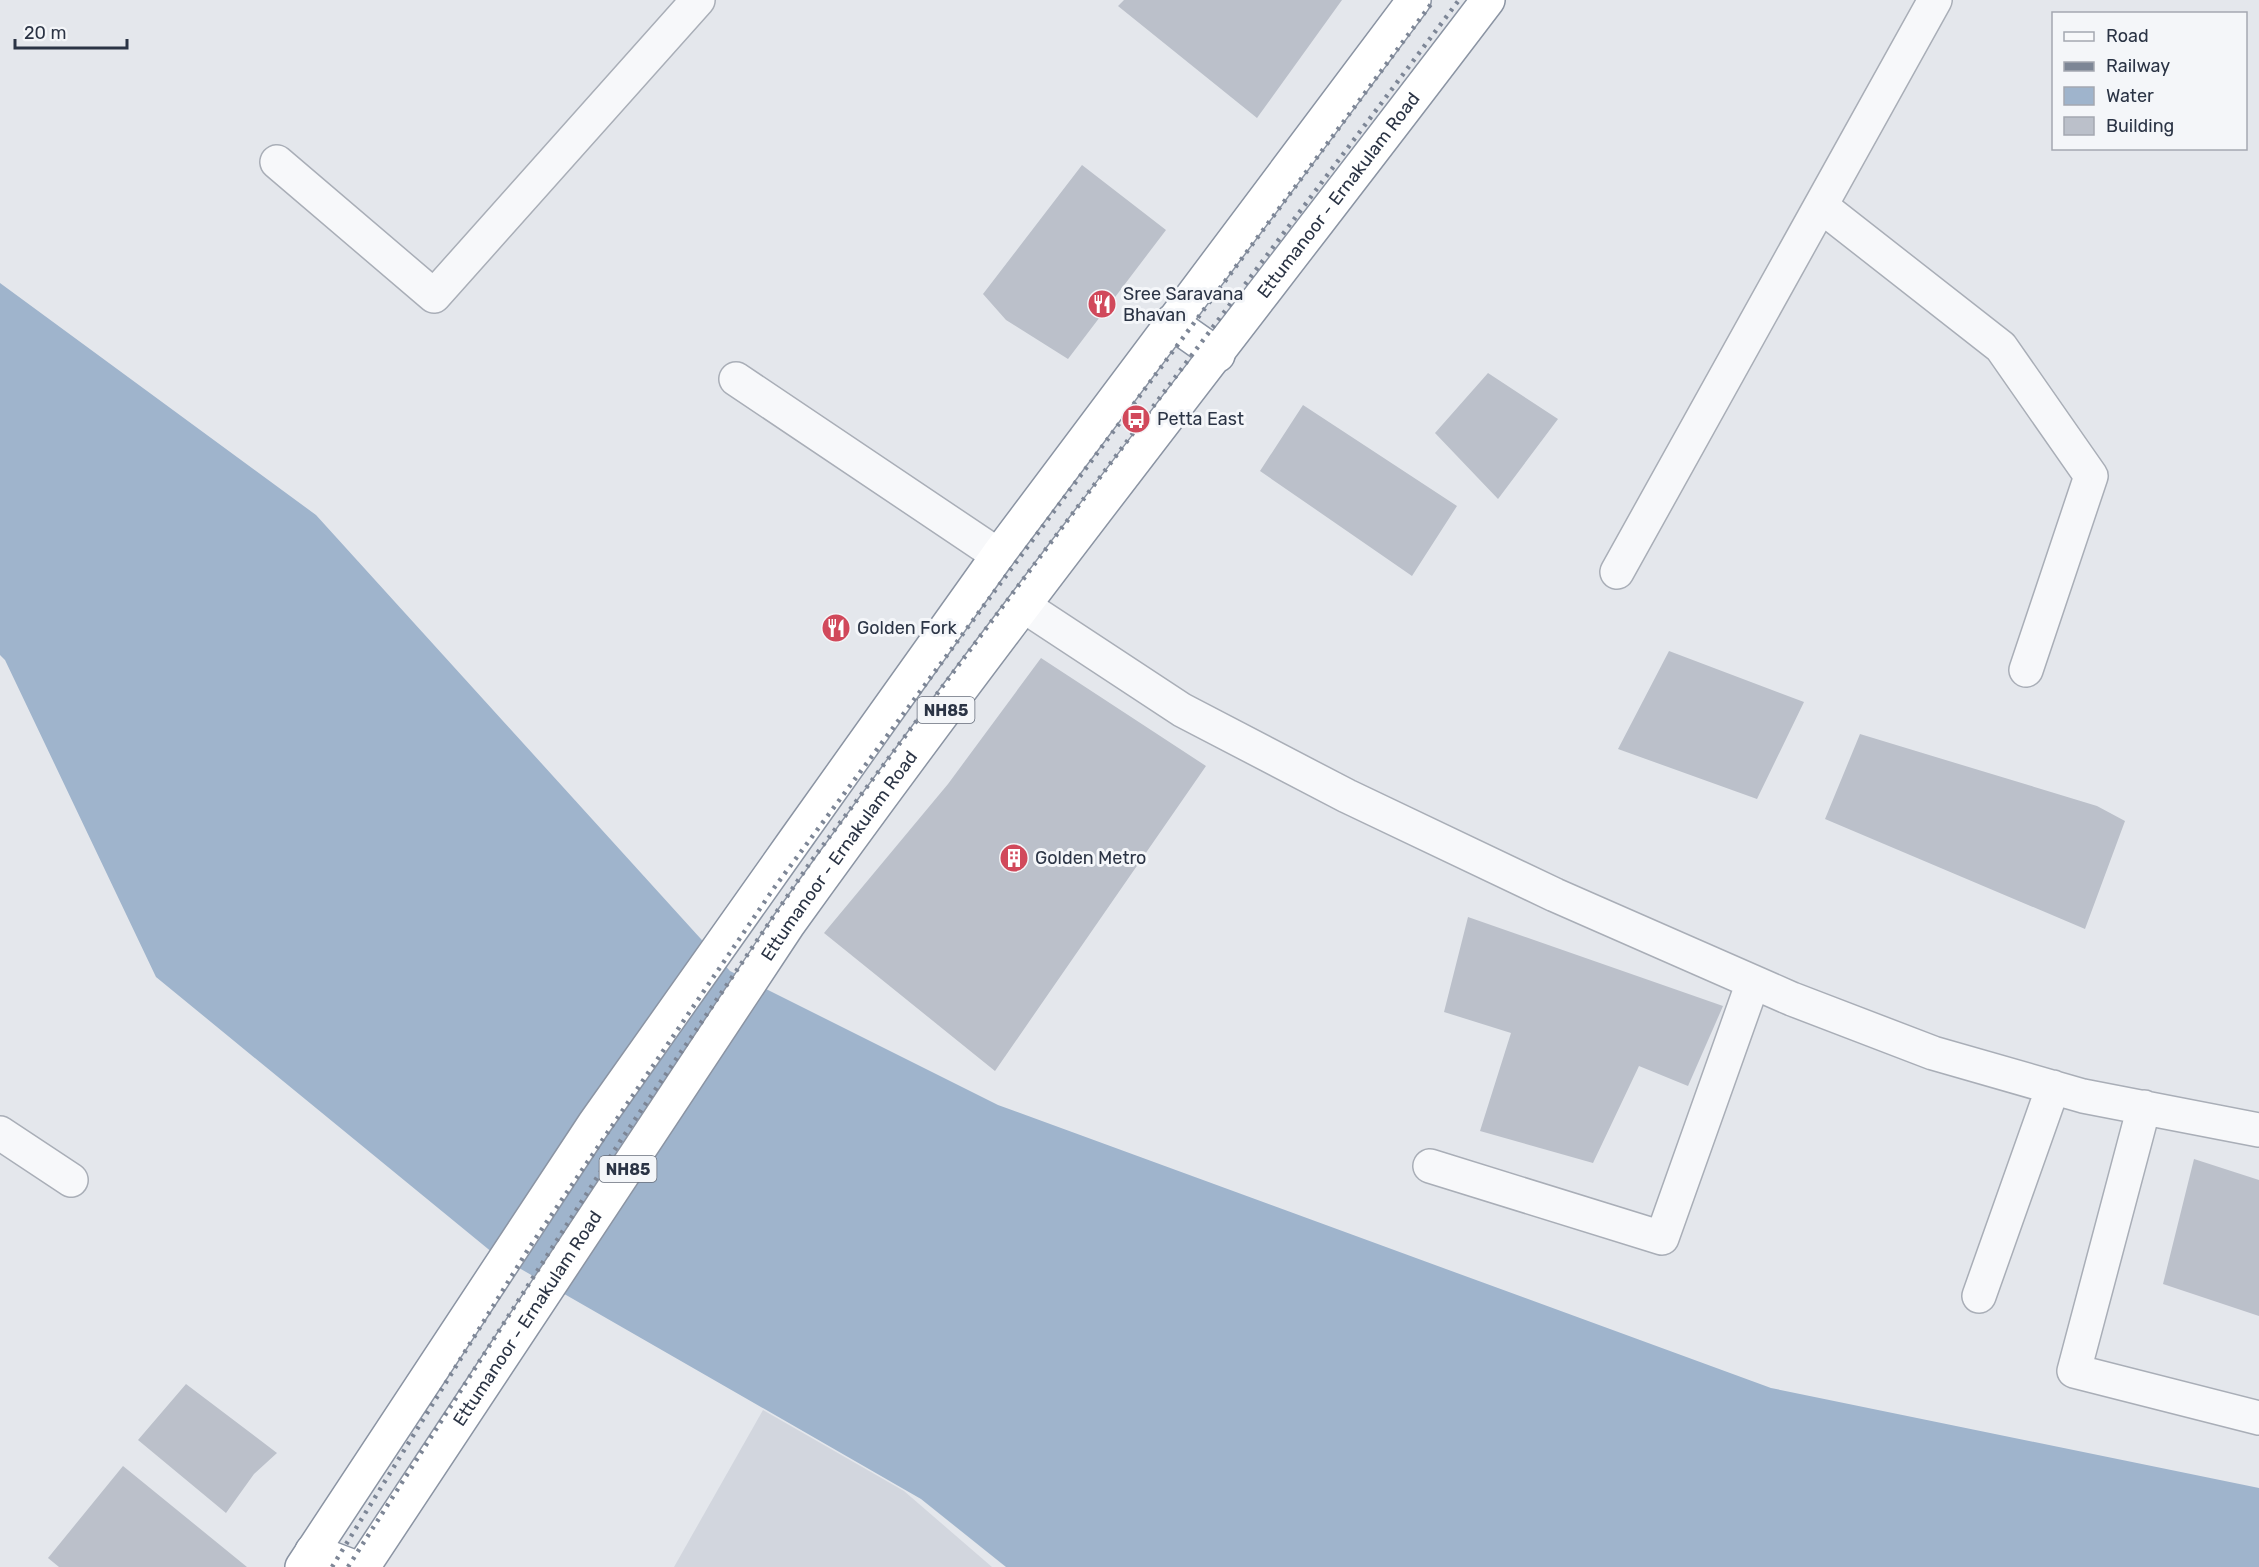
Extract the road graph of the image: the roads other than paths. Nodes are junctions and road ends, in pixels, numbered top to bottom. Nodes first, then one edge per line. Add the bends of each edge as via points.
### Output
1 (698, 0) edge
2 (1414, 0) edge
3 (1488, 0) edge
4 (1935, 0) edge
5 (277, 162) dead end
6 (1821, 206) junction
7 (1170, 322) junction
8 (1218, 355) junction
9 (736, 379) dead end
10 (998, 555) junction
11 (1617, 572) dead end
12 (1024, 606) junction
13 (2026, 670) dead end
14 (1753, 982) junction
15 (2053, 1087) junction
16 (2144, 1107) junction
17 (2259, 1130) edge
18 (0, 1133) edge
19 (1430, 1167) dead end
20 (71, 1180) dead end
21 (1979, 1296) dead end
22 (2259, 1418) edge
23 (307, 1559) edge
24 (354, 1567) edge
25 (363, 1567) edge

1 - 5 street via 434,296
2 - 7 highway
3 - 8 highway, Ettumanoor - Ernakulam Road / NH85
4 - 6 street
6 - 11 street
6 - 13 street via 2001,347 2091,476
7 - 8 highway
7 - 10 highway
8 - 12 highway, Ettumanoor - Ernakulam Road / NH85
9 - 10 street
10 - 23 highway via 594,1124
12 - 14 street via 1182,710 1347,796 1555,895
12 - 25 highway, Ettumanoor - Ernakulam Road / NH85 via 788,925
14 - 15 street via 1933,1053
14 - 19 street via 1662,1238
15 - 16 street
15 - 21 street
16 - 17 street
16 - 22 street via 2074,1371
18 - 20 street
23 - 24 highway

